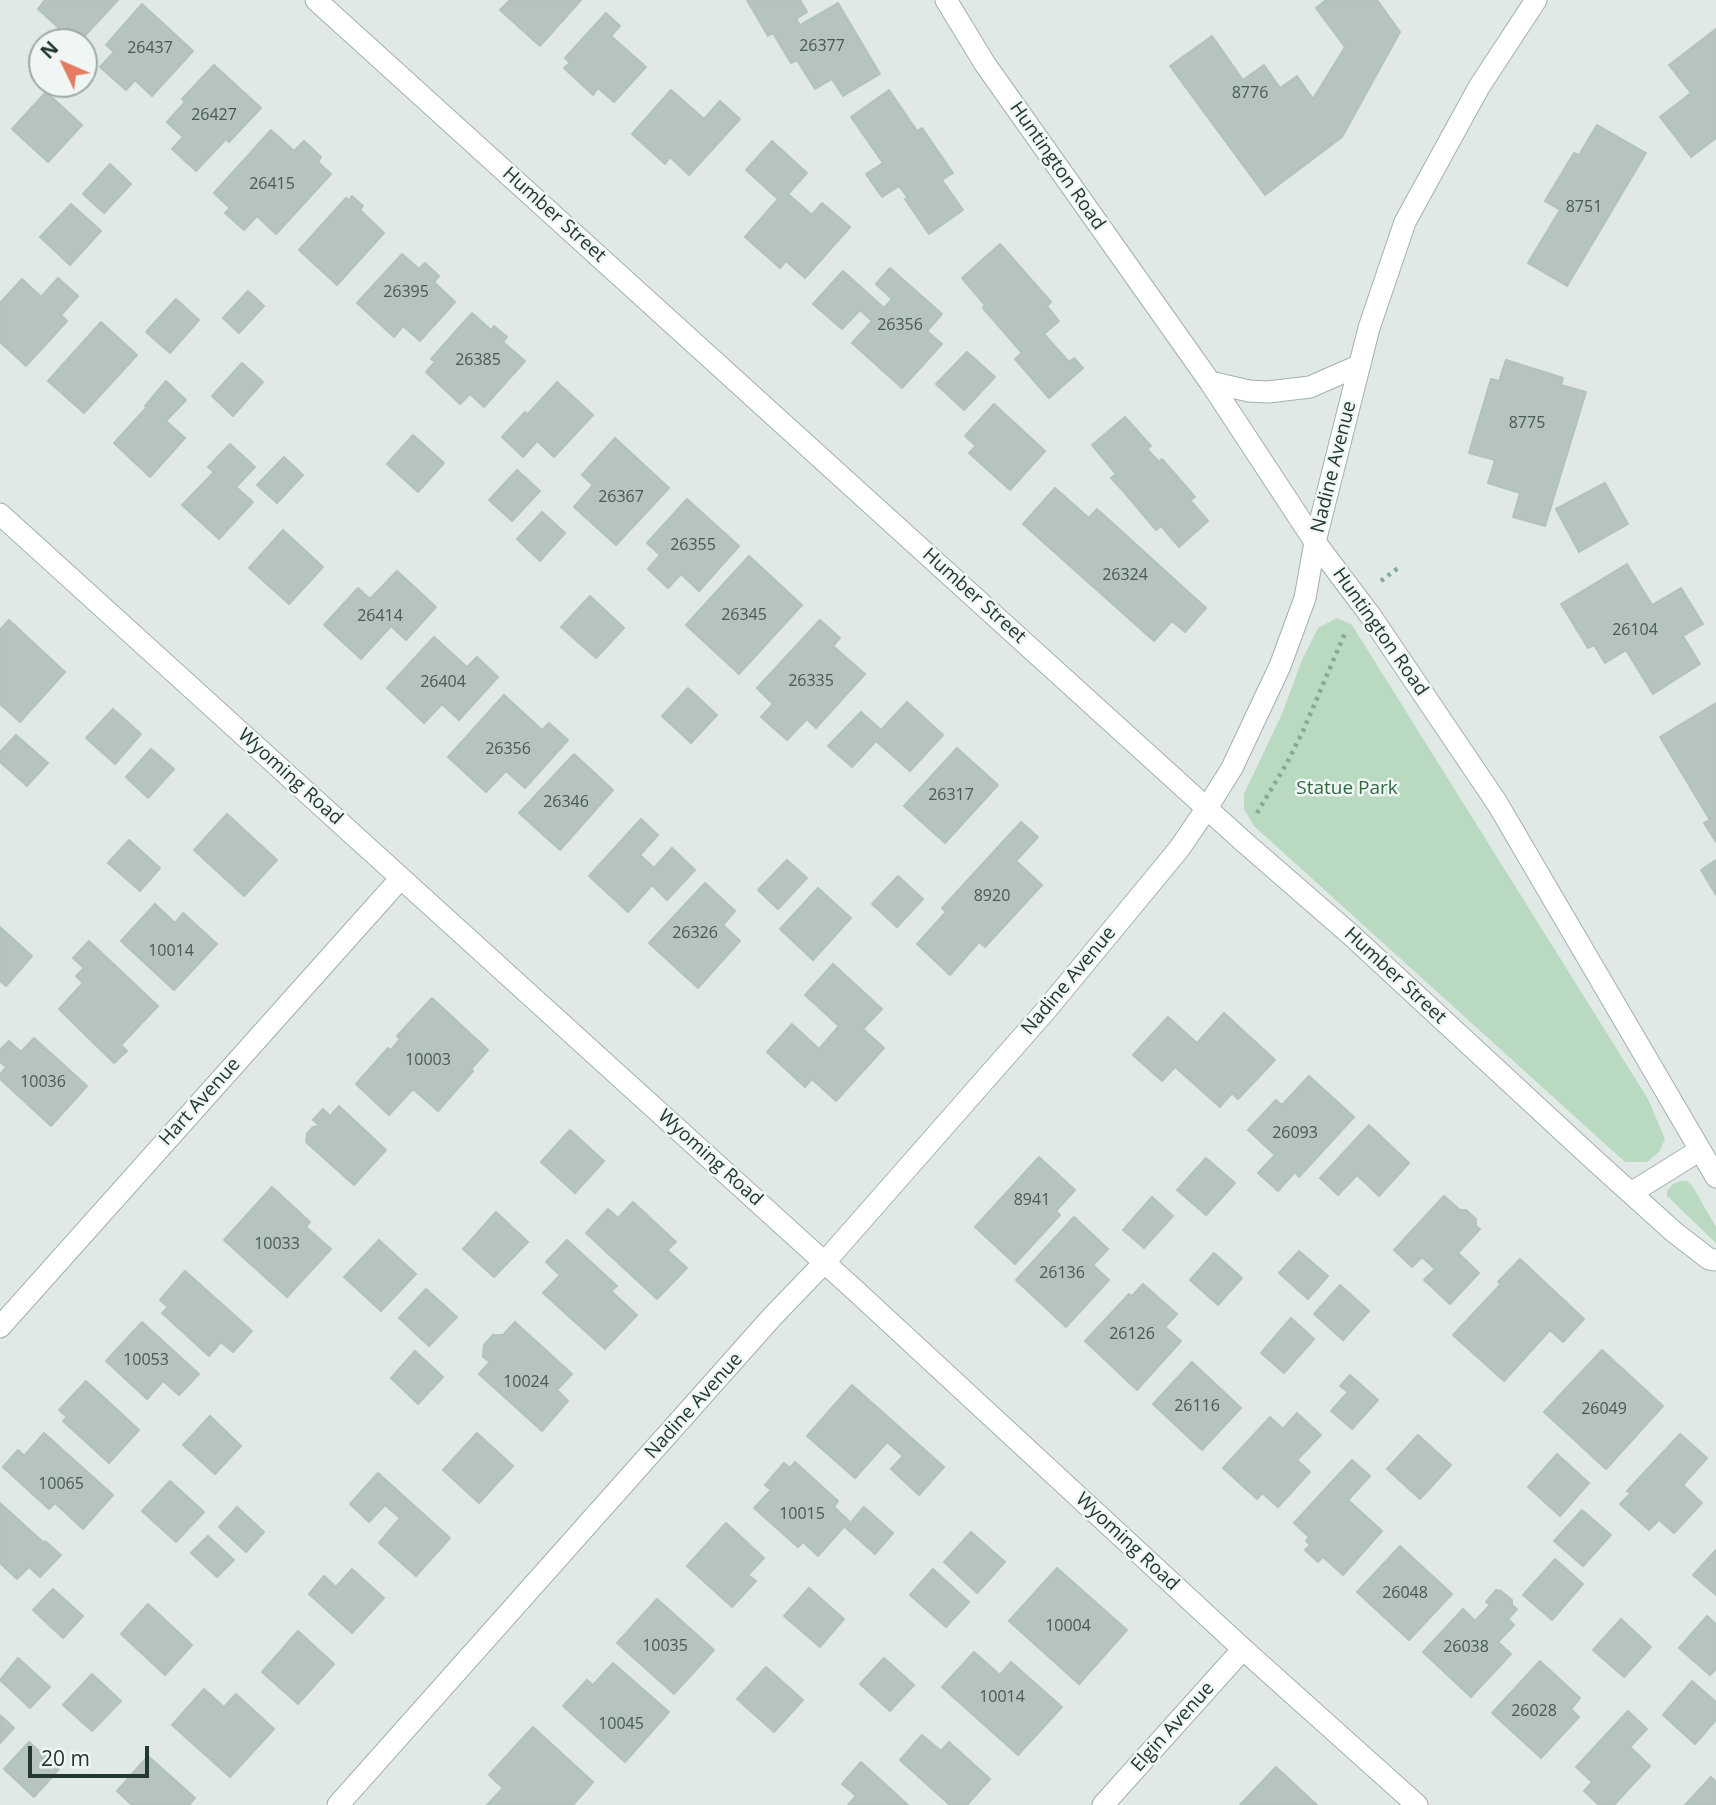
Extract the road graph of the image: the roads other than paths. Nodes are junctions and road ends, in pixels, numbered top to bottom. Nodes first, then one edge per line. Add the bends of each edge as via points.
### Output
1 (316, 0) edge
2 (946, 0) edge
3 (1536, 0) edge
4 (1360, 365) junction
5 (1210, 382) junction
6 (0, 514) edge
7 (1315, 542) junction
8 (1208, 808) junction
9 (401, 878) junction
10 (1700, 1150) junction
11 (1716, 1177) edge
12 (1631, 1193) junction
13 (1716, 1260) edge
14 (824, 1263) junction
15 (0, 1327) edge
16 (1243, 1648) junction
17 (338, 1805) edge
18 (1102, 1805) edge
19 (1417, 1805) edge

1 - 8 street, Humber Street
2 - 5 street, Huntington Road via 985,64
3 - 4 street, Nadine Avenue via 1479,86 1405,222
4 - 5 street via 1310,387 1268,392
4 - 7 street, Nadine Avenue
5 - 7 street, Huntington Road
6 - 9 street, Wyoming Road
7 - 8 street, Nadine Avenue via 1305,598 1280,666
7 - 10 street, Huntington Road via 1497,803
8 - 12 street, Humber Street
8 - 14 street, Nadine Avenue via 1047,1009
9 - 14 street, Wyoming Road
9 - 15 street, Hart Avenue
10 - 11 street, Huntington Road
10 - 12 street
12 - 13 street, Humber Street via 1674,1232
14 - 16 street, Wyoming Road
14 - 17 street, Nadine Avenue
16 - 18 street, Elgin Avenue
16 - 19 street, Wyoming Road

